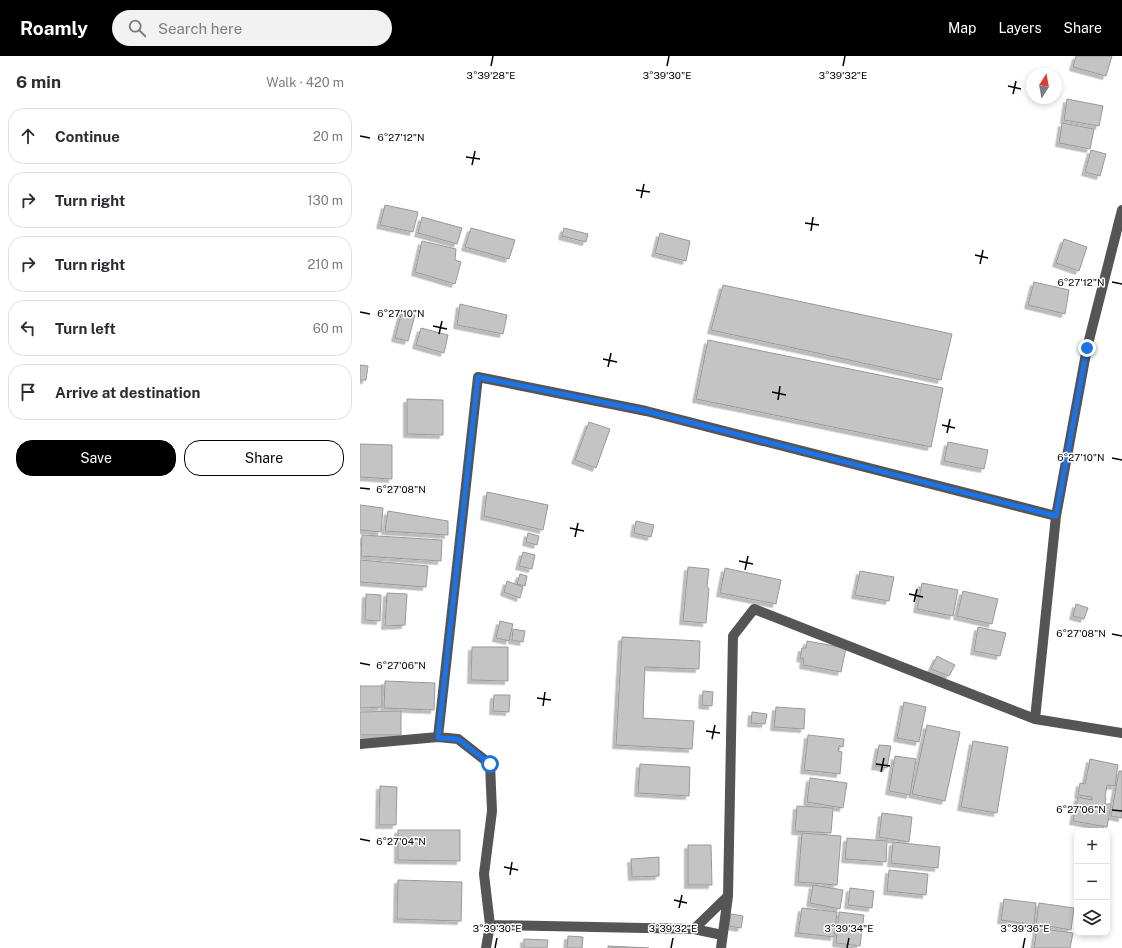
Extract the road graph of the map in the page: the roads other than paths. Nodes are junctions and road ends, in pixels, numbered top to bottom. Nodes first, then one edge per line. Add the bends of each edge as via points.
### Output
1 (1122, 210) edge
2 (1056, 516) junction
3 (1035, 719) junction
4 (1122, 732) edge
5 (438, 738) junction
6 (360, 744) edge
7 (728, 896) junction
8 (490, 924) junction
9 (694, 930) junction
10 (722, 936) junction
11 (486, 948) edge
12 (721, 948) edge

1 - 2 street via 1087,348
2 - 3 street
2 - 5 street via 646,411 478,377
3 - 4 street
3 - 7 street via 754,609 733,636
5 - 6 street
5 - 8 street via 458,739 490,764 492,811 484,874
7 - 9 street
7 - 10 street
8 - 9 street
8 - 11 street
9 - 10 street
10 - 12 street

